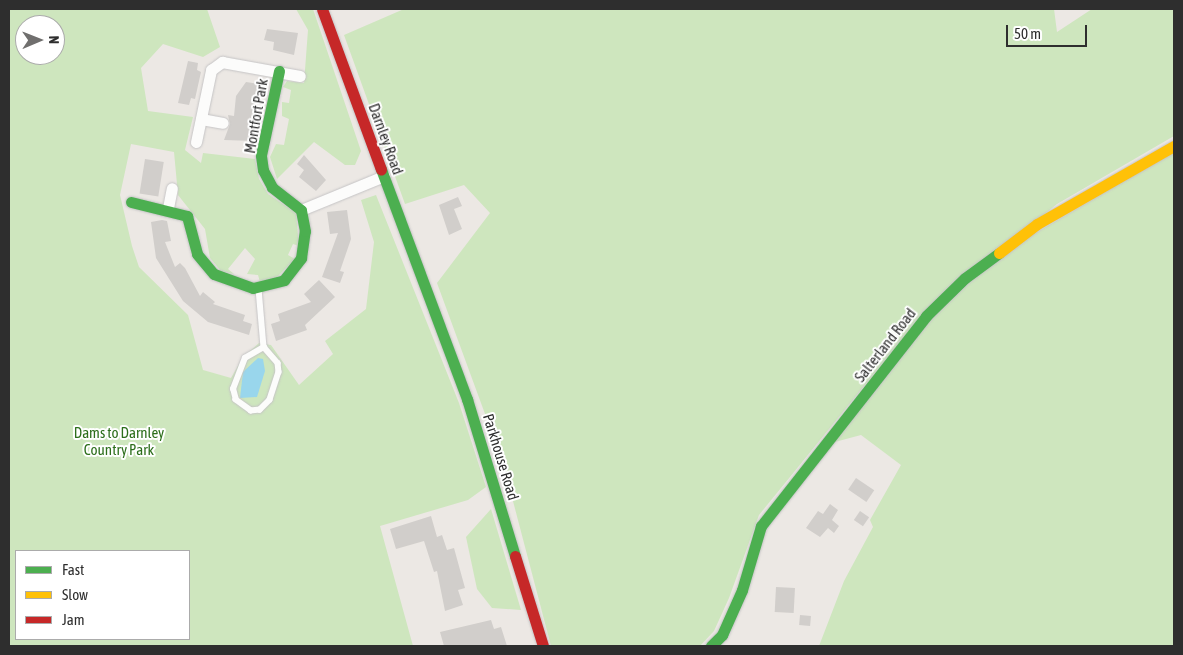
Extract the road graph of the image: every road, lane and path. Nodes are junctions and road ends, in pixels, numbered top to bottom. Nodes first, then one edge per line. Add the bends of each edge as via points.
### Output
1 (322, 9) edge
2 (279, 71) junction
3 (300, 76) dead end
4 (201, 119) junction
5 (223, 123) dead end
6 (196, 142) dead end
7 (1174, 146) edge
8 (384, 176) junction
9 (172, 188) dead end
10 (131, 202) dead end
11 (168, 208) junction
12 (301, 210) junction
13 (422, 280) joint
14 (259, 289) junction
15 (264, 347) junction
16 (543, 646) edge
17 (712, 646) edge

1 - 8 street, Darnley Road
2 - 3 street, Montfort Park
2 - 4 street, Montfort Park via 222,62 211,70
2 - 12 street, Montfort Park via 262,155 263,170 272,187
4 - 5 street, Montfort Park
4 - 6 street, Montfort Park
7 - 17 street, Salterland Road via 1037,224 965,278 926,316 761,526 742,590 722,635
8 - 12 street
8 - 13 street, Darnley Road
9 - 11 street
10 - 11 street
11 - 14 street via 188,216 197,254 214,274
12 - 14 street via 306,232 300,258 284,280
13 - 16 street, Parkhouse Road via 484,449
14 - 15 lane
15 - 15 lane via 278,363 279,372 270,400 260,410 251,411 236,400 233,389 245,358

